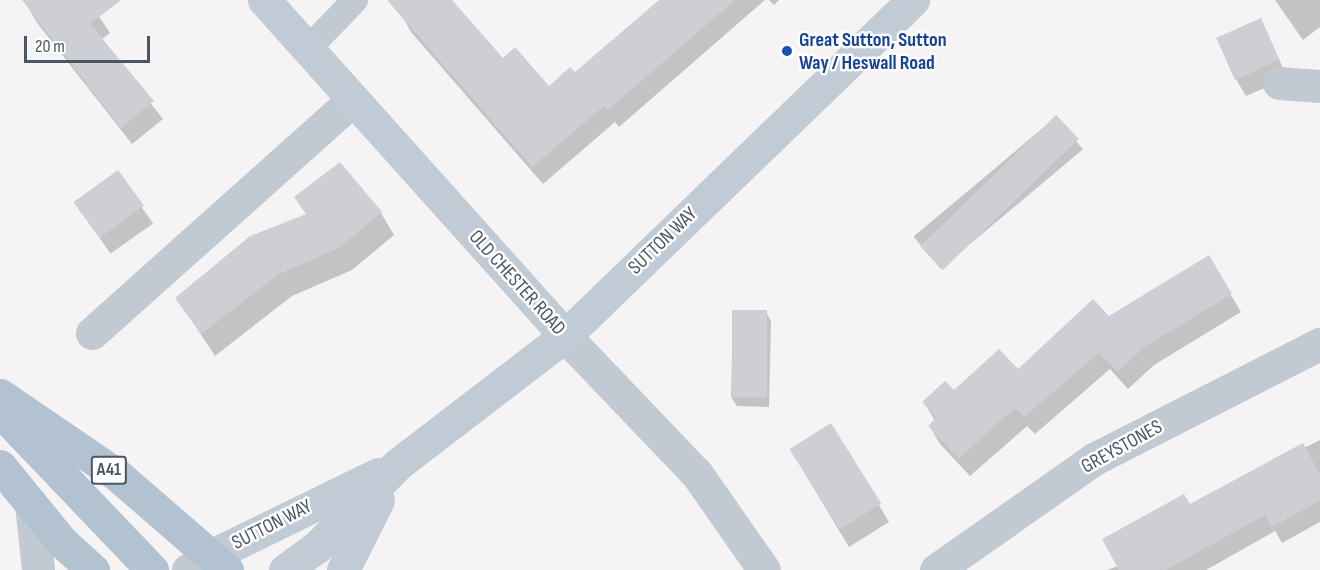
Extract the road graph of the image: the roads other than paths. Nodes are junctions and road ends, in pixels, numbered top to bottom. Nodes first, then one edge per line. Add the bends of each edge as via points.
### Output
1 (264, 0) edge
2 (355, 0) edge
3 (912, 0) edge
4 (308, 49) junction
5 (1279, 83) dead end
6 (1320, 86) edge
7 (353, 100) junction
8 (92, 333) dead end
9 (565, 336) junction
10 (1320, 344) edge
11 (0, 395) edge
12 (0, 410) edge
13 (398, 464) junction
14 (0, 466) edge
15 (31, 504) junction
16 (209, 567) edge
17 (38, 570) edge
18 (93, 570) edge
19 (152, 570) edge
20 (285, 570) edge
21 (343, 570) edge
22 (764, 570) edge
23 (936, 570) edge

1 - 4 main road, OLD CHESTER ROAD
2 - 4 lane
3 - 9 main road, SUTTON WAY
4 - 7 main road, OLD CHESTER ROAD
5 - 6 street
7 - 8 street
7 - 9 main road, OLD CHESTER ROAD
9 - 13 main road, SUTTON WAY
9 - 22 street, OLD CHESTER ROAD via 697,474
10 - 23 street, GREYSTONES via 1094,459
11 - 16 main road, A41 via 116,474
12 - 19 main road, A41
13 - 16 main road, SUTTON WAY
13 - 20 main road, SUTTON WAY via 317,547
13 - 21 main road, SUTTON WAY
14 - 15 main road
15 - 17 street
15 - 18 main road via 62,542

